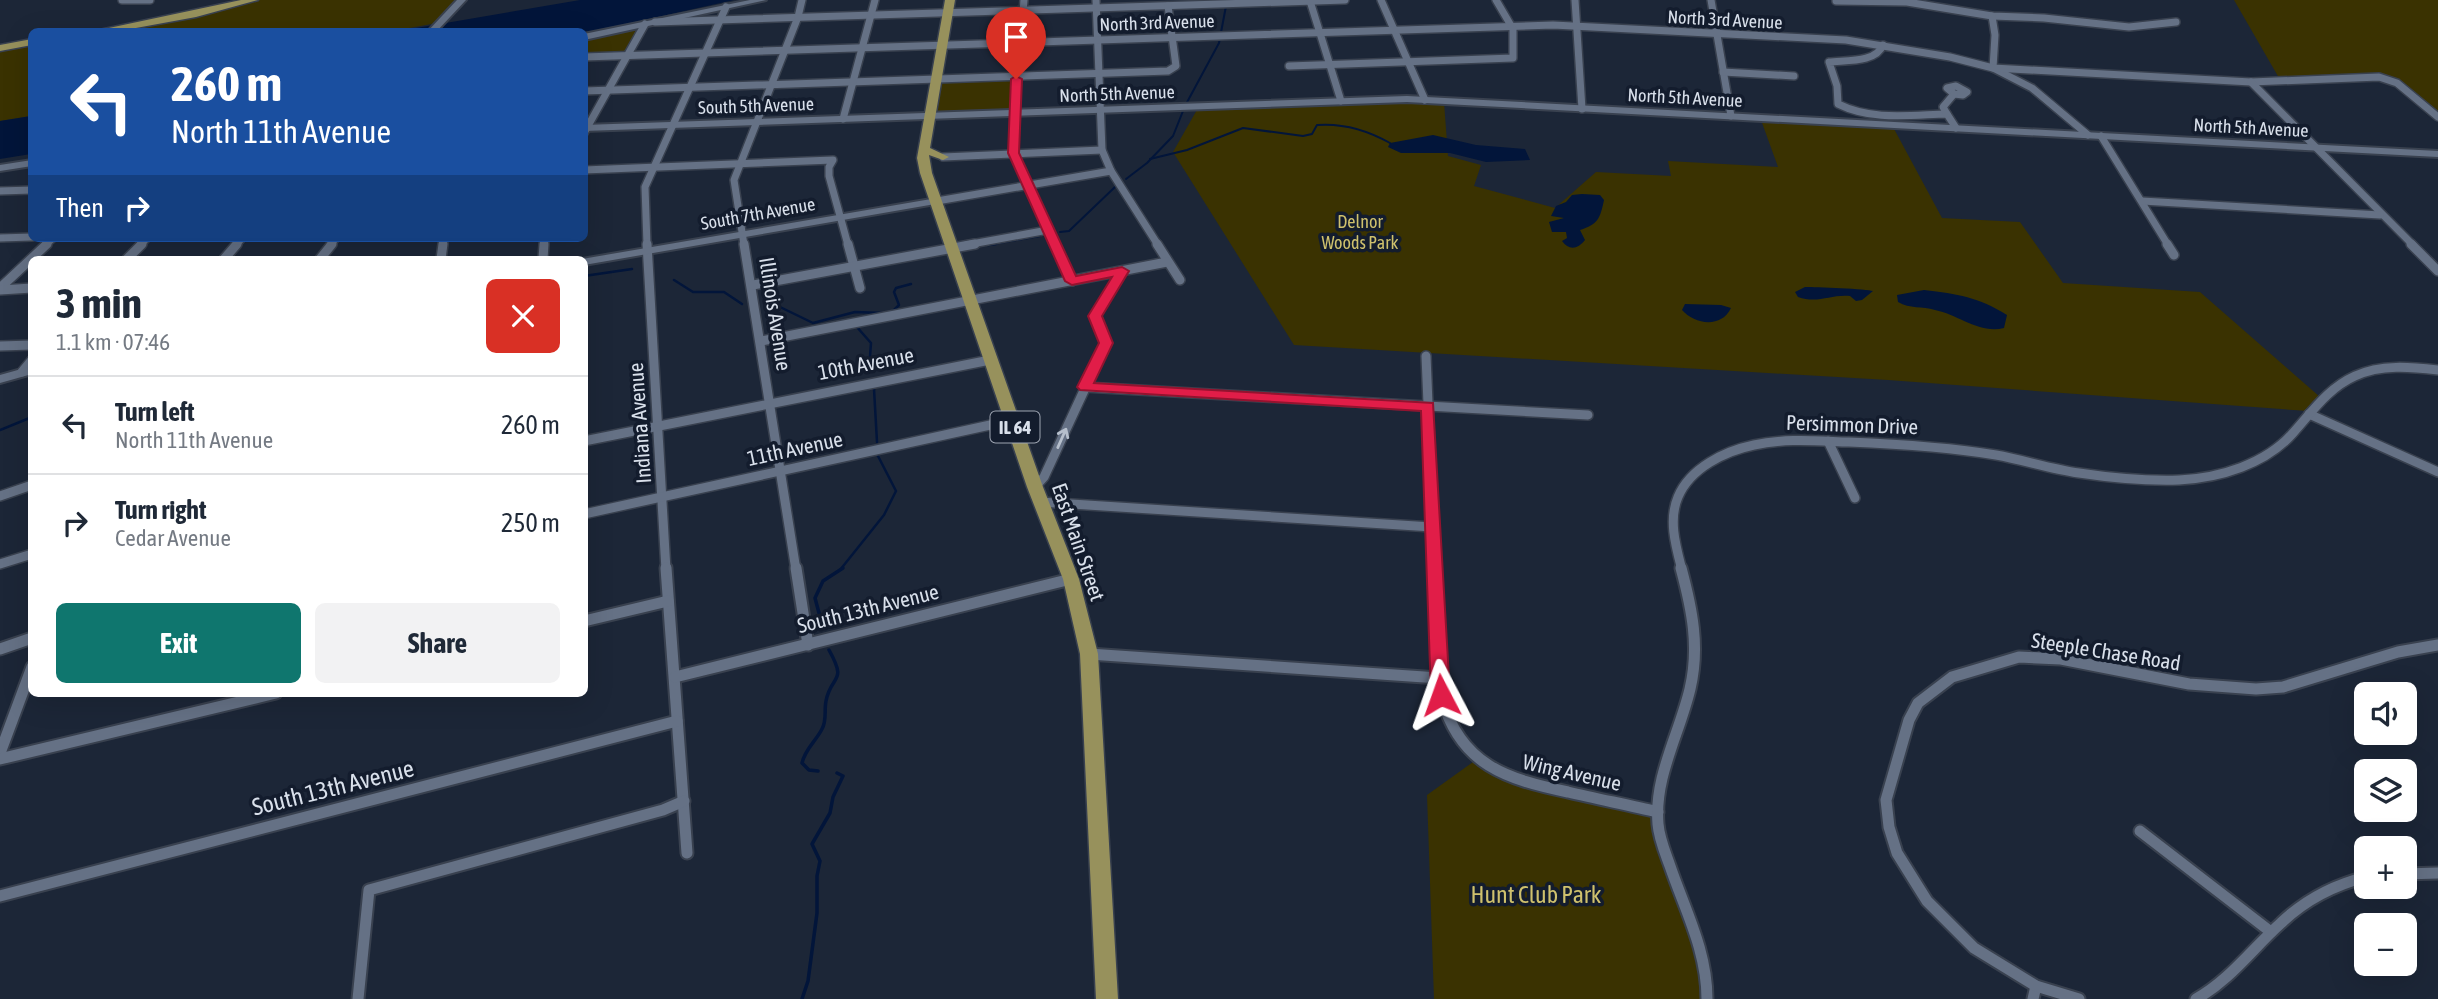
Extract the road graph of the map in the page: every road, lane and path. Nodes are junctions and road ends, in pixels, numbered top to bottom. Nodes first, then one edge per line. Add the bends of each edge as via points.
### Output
1 (122, 0) edge
2 (149, 0) edge
3 (253, 0) edge
4 (462, 0) edge
5 (762, 0) edge
6 (802, 0) edge
7 (875, 0) edge
8 (950, 0) edge
9 (1024, 0) edge
10 (1096, 0) edge
11 (1345, 0) edge
12 (1381, 0) edge
13 (1496, 0) edge
14 (1575, 0) edge
15 (1711, 0) edge
16 (1310, 1) edge
17 (1836, 1) edge
18 (1168, 6) junction
19 (726, 7) junction
20 (1096, 8) junction
21 (1023, 11) junction
22 (948, 12) junction
23 (871, 15) junction
24 (1992, 16) junction
25 (798, 17) junction
26 (720, 20) junction
27 (2176, 22) dead end
28 (650, 23) junction
29 (1510, 25) junction
30 (1577, 27) junction
31 (117, 28) edge
32 (435, 28) edge
33 (1393, 29) junction
34 (1319, 32) junction
35 (1716, 34) junction
36 (588, 36) edge
37 (1172, 37) junction
38 (1097, 39) junction
39 (1020, 42) junction
40 (28, 43) edge
41 (942, 44) junction
42 (1882, 45) junction
43 (863, 47) junction
44 (0, 48) edge
45 (785, 49) junction
46 (706, 52) junction
47 (628, 55) junction
48 (588, 57) edge
49 (1407, 62) junction
50 (1329, 65) junction
51 (1289, 66) dead end
52 (1993, 68) junction
53 (1723, 72) junction
54 (1098, 73) junction
55 (1017, 76) junction
56 (1794, 76) dead end
57 (936, 79) junction
58 (853, 81) junction
59 (2251, 82) junction
60 (772, 84) junction
61 (690, 87) junction
62 (608, 90) junction
63 (588, 91) edge
64 (1954, 94) dead end
65 (1425, 100) junction
66 (1341, 101) junction
67 (1582, 108) junction
68 (1099, 110) junction
69 (1014, 113) junction
70 (1947, 114) junction
71 (1731, 116) junction
72 (929, 117) junction
73 (2438, 117) edge
74 (844, 119) junction
75 (757, 122) junction
76 (588, 125) edge
77 (673, 125) junction
78 (1956, 128) junction
79 (588, 130) edge
80 (2088, 135) junction
81 (2101, 136) junction
82 (2319, 148) junction
83 (923, 149) junction
84 (1102, 149) junction
85 (1014, 153) junction
86 (2438, 154) edge
87 (943, 157) junction
88 (28, 164) edge
89 (741, 164) junction
90 (654, 167) junction
91 (925, 167) junction
92 (0, 168) edge
93 (588, 170) edge
94 (1111, 171) junction
95 (1027, 186) junction
96 (28, 190) edge
97 (0, 191) edge
98 (12, 191) junction
99 (0, 201) edge
100 (937, 201) junction
101 (2141, 201) junction
102 (2380, 215) junction
103 (840, 218) junction
104 (1048, 230) junction
105 (745, 234) junction
106 (28, 237) edge
107 (0, 238) edge
108 (49, 242) edge
109 (143, 242) edge
110 (239, 242) edge
111 (333, 242) edge
112 (953, 248) junction
113 (647, 251) junction
114 (2174, 255) dead end
115 (34, 256) edge
116 (130, 256) edge
117 (227, 256) edge
118 (322, 256) edge
119 (588, 261) edge
120 (28, 262) edge
121 (1167, 262) junction
122 (853, 267) junction
123 (1122, 271) junction
124 (2438, 271) edge
125 (1180, 280) dead end
126 (1072, 281) junction
127 (753, 285) junction
128 (28, 288) edge
129 (860, 288) dead end
130 (0, 289) edge
131 (971, 302) junction
132 (761, 341) junction
133 (28, 345) edge
134 (0, 346) edge
135 (1426, 356) dead end
136 (990, 360) junction
137 (2438, 370) edge
138 (27, 371) edge
139 (0, 379) edge
140 (1085, 387) junction
141 (771, 403) junction
142 (1428, 407) junction
143 (2309, 414) junction
144 (1588, 415) dead end
145 (1013, 420) junction
146 (657, 426) junction
147 (588, 440) edge
148 (1828, 442) junction
149 (782, 472) junction
150 (2438, 472) edge
151 (28, 486) edge
152 (1038, 495) junction
153 (0, 496) edge
154 (662, 498) junction
155 (1855, 498) dead end
156 (588, 513) edge
157 (1432, 527) junction
158 (28, 555) edge
159 (0, 564) edge
160 (1071, 579) junction
161 (668, 601) junction
162 (588, 620) edge
163 (28, 639) edge
164 (808, 645) junction
165 (2438, 645) edge
166 (0, 649) edge
167 (1089, 654) junction
168 (675, 677) junction
169 (28, 678) edge
170 (1439, 678) junction
171 (259, 697) edge
172 (677, 721) junction
173 (0, 753) edge
174 (0, 759) edge
175 (684, 801) junction
176 (1658, 813) junction
177 (2140, 831) dead end
178 (687, 853) dead end
179 (2438, 873) edge
180 (2417, 874) edge
181 (2354, 880) edge
182 (0, 896) edge
183 (2271, 932) junction
184 (2035, 993) edge
185 (358, 999) edge
186 (1107, 999) edge
187 (1707, 999) edge
188 (2079, 999) edge
189 (2196, 999) edge

1 - 2 street
3 - 31 main road
4 - 32 main road
5 - 19 main road
6 - 25 street, Illinois Avenue
7 - 23 street
8 - 22 main road, IL 64
9 - 21 street
10 - 20 street
11 - 16 street
12 - 33 street
13 - 29 street
14 - 30 street
15 - 35 street
16 - 18 street
16 - 34 street
17 - 24 street via 1906,2
18 - 20 street
18 - 37 street
19 - 26 street, Indiana Avenue
19 - 28 main road
20 - 21 street
20 - 38 street
21 - 22 street
21 - 39 street
22 - 23 street
22 - 41 main road, IL 64
23 - 25 street
23 - 43 street
24 - 27 street via 2129,27
24 - 52 street
25 - 26 street
25 - 45 street, Illinois Avenue
26 - 28 street
26 - 46 street, Indiana Avenue
28 - 36 main road
28 - 47 street
29 - 30 street, North 3rd Avenue
29 - 33 street, North 3rd Avenue
29 - 49 street via 1513,58
30 - 35 street, North 3rd Avenue
30 - 67 street
33 - 34 street, North 3rd Avenue
33 - 49 street
34 - 37 street, North 3rd Avenue
34 - 50 street
35 - 42 street, North 3rd Avenue
35 - 53 street
37 - 38 street, North 3rd Avenue
37 - 54 street via 1173,69
38 - 39 street, North 3rd Avenue
38 - 54 street
39 - 41 street, North 3rd Avenue
39 - 55 street
40 - 44 main road
41 - 43 street, North 3rd Avenue
41 - 57 main road, IL 64
42 - 52 street, North 3rd Avenue
42 - 70 street via 1873,57 1829,62 1838,104 1876,114
43 - 45 street, North 3rd Avenue
43 - 58 street
45 - 46 street, North 3rd Avenue
45 - 60 street, Illinois Avenue
46 - 47 street, North 3rd Avenue
46 - 61 street, Indiana Avenue
47 - 48 street, North 3rd Avenue
47 - 62 street
49 - 50 street
49 - 65 street
50 - 51 street
50 - 66 street
52 - 59 street, North 3rd Avenue
52 - 80 street via 2044,95
53 - 56 street
53 - 71 street
54 - 55 street
54 - 68 street
55 - 57 street
55 - 69 street
57 - 58 street
57 - 72 main road, IL 64
58 - 60 street
58 - 74 street
59 - 73 street, North 3rd Avenue via 2385,78
59 - 82 street
60 - 61 street
60 - 75 street, Illinois Avenue
61 - 62 street
61 - 77 street, Indiana Avenue
62 - 63 street
62 - 76 street
64 - 70 street via 1943,107
65 - 66 main road, North 5th Avenue
65 - 67 main road, North 5th Avenue
66 - 68 main road, North 5th Avenue
67 - 71 main road, North 5th Avenue
68 - 69 main road, North 5th Avenue
68 - 84 street
69 - 72 main road, North 5th Avenue
69 - 85 street
70 - 78 street
71 - 78 main road, North 5th Avenue
72 - 74 main road, South 5th Avenue
72 - 83 main road, East Main Street / IL 64
74 - 75 main road, South 5th Avenue
75 - 77 main road, South 5th Avenue
75 - 89 street, Illinois Avenue
77 - 79 main road, South 5th Avenue
77 - 90 street, Indiana Avenue
78 - 80 main road, North 5th Avenue
80 - 81 main road, North 5th Avenue
81 - 82 main road, North 5th Avenue
81 - 101 street
82 - 86 main road, North 5th Avenue
82 - 102 street
83 - 87 main road
83 - 91 main road, East Main Street / IL 64
84 - 85 street
84 - 94 street
85 - 87 street
85 - 95 street
87 - 91 main road via 930,160
88 - 92 main road
89 - 90 street
89 - 103 street via 833,160 828,172
89 - 105 street, Illinois Avenue via 734,180
90 - 93 street
90 - 113 street, Indiana Avenue via 645,187
91 - 100 main road, East Main Street / IL 64
94 - 95 street
94 - 121 street
95 - 100 street
95 - 104 street
96 - 98 street
97 - 98 street
98 - 99 street
100 - 103 main road, South 7th Avenue
100 - 112 main road, East Main Street / IL 64
101 - 102 street
101 - 114 street
102 - 124 street
103 - 105 main road, South 7th Avenue
103 - 122 street
104 - 112 street
104 - 126 street
105 - 113 main road, South 7th Avenue
105 - 127 street, Illinois Avenue
106 - 107 street
108 - 115 street
109 - 116 street
110 - 117 street
111 - 118 street
112 - 122 street
112 - 131 main road, East Main Street / IL 64
113 - 119 main road, South 7th Avenue
113 - 146 street, Indiana Avenue
120 - 130 street
121 - 123 street
121 - 125 street
122 - 127 street
122 - 129 street
123 - 126 street
123 - 140 street via 1095,316 1106,343
126 - 131 street
127 - 132 street, Illinois Avenue
128 - 130 street
131 - 132 street
131 - 136 main road, East Main Street / IL 64
132 - 141 street, Illinois Avenue
133 - 134 street
135 - 142 street, Wing Avenue
136 - 141 street, 10th Avenue
136 - 145 main road, East Main Street / IL 64
137 - 143 street, Persimmon Drive via 2383,368 2362,373 2336,387
138 - 139 main road
140 - 142 street
152 -> 140 street
141 - 146 street, 10th Avenue
141 - 149 street, Illinois Avenue
142 - 144 street
142 - 157 street, Wing Avenue
143 - 148 street, Persimmon Drive via 2285,441 2254,462 2206,476 2171,480 2074,472 1945,448
143 - 150 street
145 - 149 street, 11th Avenue
145 - 152 main road, East Main Street / IL 64
146 - 147 street, 10th Avenue
146 - 154 street, Indiana Avenue
148 - 155 street
148 - 176 street, Persimmon Drive via 1784,441 1737,449 1696,473 1682,489 1674,509 1675,536 1692,601 1693,671 1664,771
149 - 154 street, 11th Avenue
149 - 164 street, Illinois Avenue
151 - 153 street
152 - 157 street
152 - 160 main road, East Main Street / IL 64
154 - 156 street, 11th Avenue
154 - 161 street, Indiana Avenue
157 - 170 street, Wing Avenue
158 - 159 street
160 - 164 street, South 13th Avenue
160 - 167 main road, East Main Street / IL 64
161 - 162 street
161 - 168 street, Indiana Avenue
163 - 166 street
164 - 168 street, South 13th Avenue
165 - 184 street, Steeple Chase Road via 2270,688 2225,689 2061,659 2019,657 1952,677 1933,689 1909,720 1886,800 1897,853 1927,901 1949,925
167 - 170 street
167 - 186 main road, East Main Street / IL 64
168 - 172 street, Indiana Avenue
169 - 173 street
170 - 176 street, Wing Avenue via 1441,699 1455,737 1486,766 1526,783
171 - 174 street
172 - 175 street, Indiana Avenue
172 - 182 street, South 13th Avenue
175 - 178 street, Indiana Avenue
175 - 185 street via 369,890
176 - 187 street, Persimmon Drive via 1674,881 1702,954 1709,985
177 - 183 street
179 - 180 street
181 - 183 street via 2312,898
183 - 189 street via 2222,983
184 - 188 street, Steeple Chase Road

